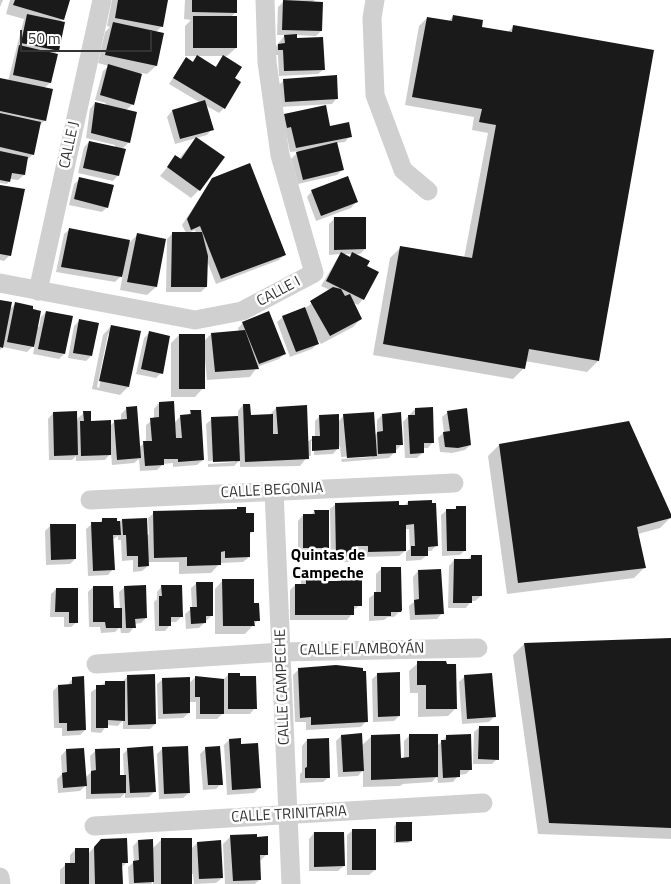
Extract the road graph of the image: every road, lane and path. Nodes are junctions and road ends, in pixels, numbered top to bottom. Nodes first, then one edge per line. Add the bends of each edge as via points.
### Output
1 (102, 0) edge
2 (265, 0) edge
3 (375, 0) edge
4 (428, 191) dead end
5 (0, 283) edge
6 (38, 291) junction
7 (454, 483) dead end
8 (274, 491) junction
9 (90, 500) dead end
10 (478, 648) dead end
11 (282, 652) junction
12 (96, 664) dead end
13 (483, 803) dead end
14 (288, 815) junction
15 (94, 826) dead end
16 (0, 877) edge
17 (0, 884) edge
18 (291, 884) edge

1 - 6 street, CALLE J
2 - 6 street, CALLE I via 267,62 280,155 314,273 242,311 195,320
3 - 4 street via 372,18 375,94 403,170
5 - 6 street, CALLE I
7 - 8 street, CALLE BEGONIA
8 - 9 street, CALLE BEGONIA
8 - 11 street, CALLE CAMPECHE
10 - 11 street, CALLE FLAMBOYÁN
11 - 12 street, CALLE FLAMBOYÁN
11 - 14 street, CALLE CAMPECHE
13 - 14 street, CALLE TRINITARIA
14 - 15 street, CALLE TRINITARIA
14 - 18 street, CALLE CAMPECHE
16 - 17 street

